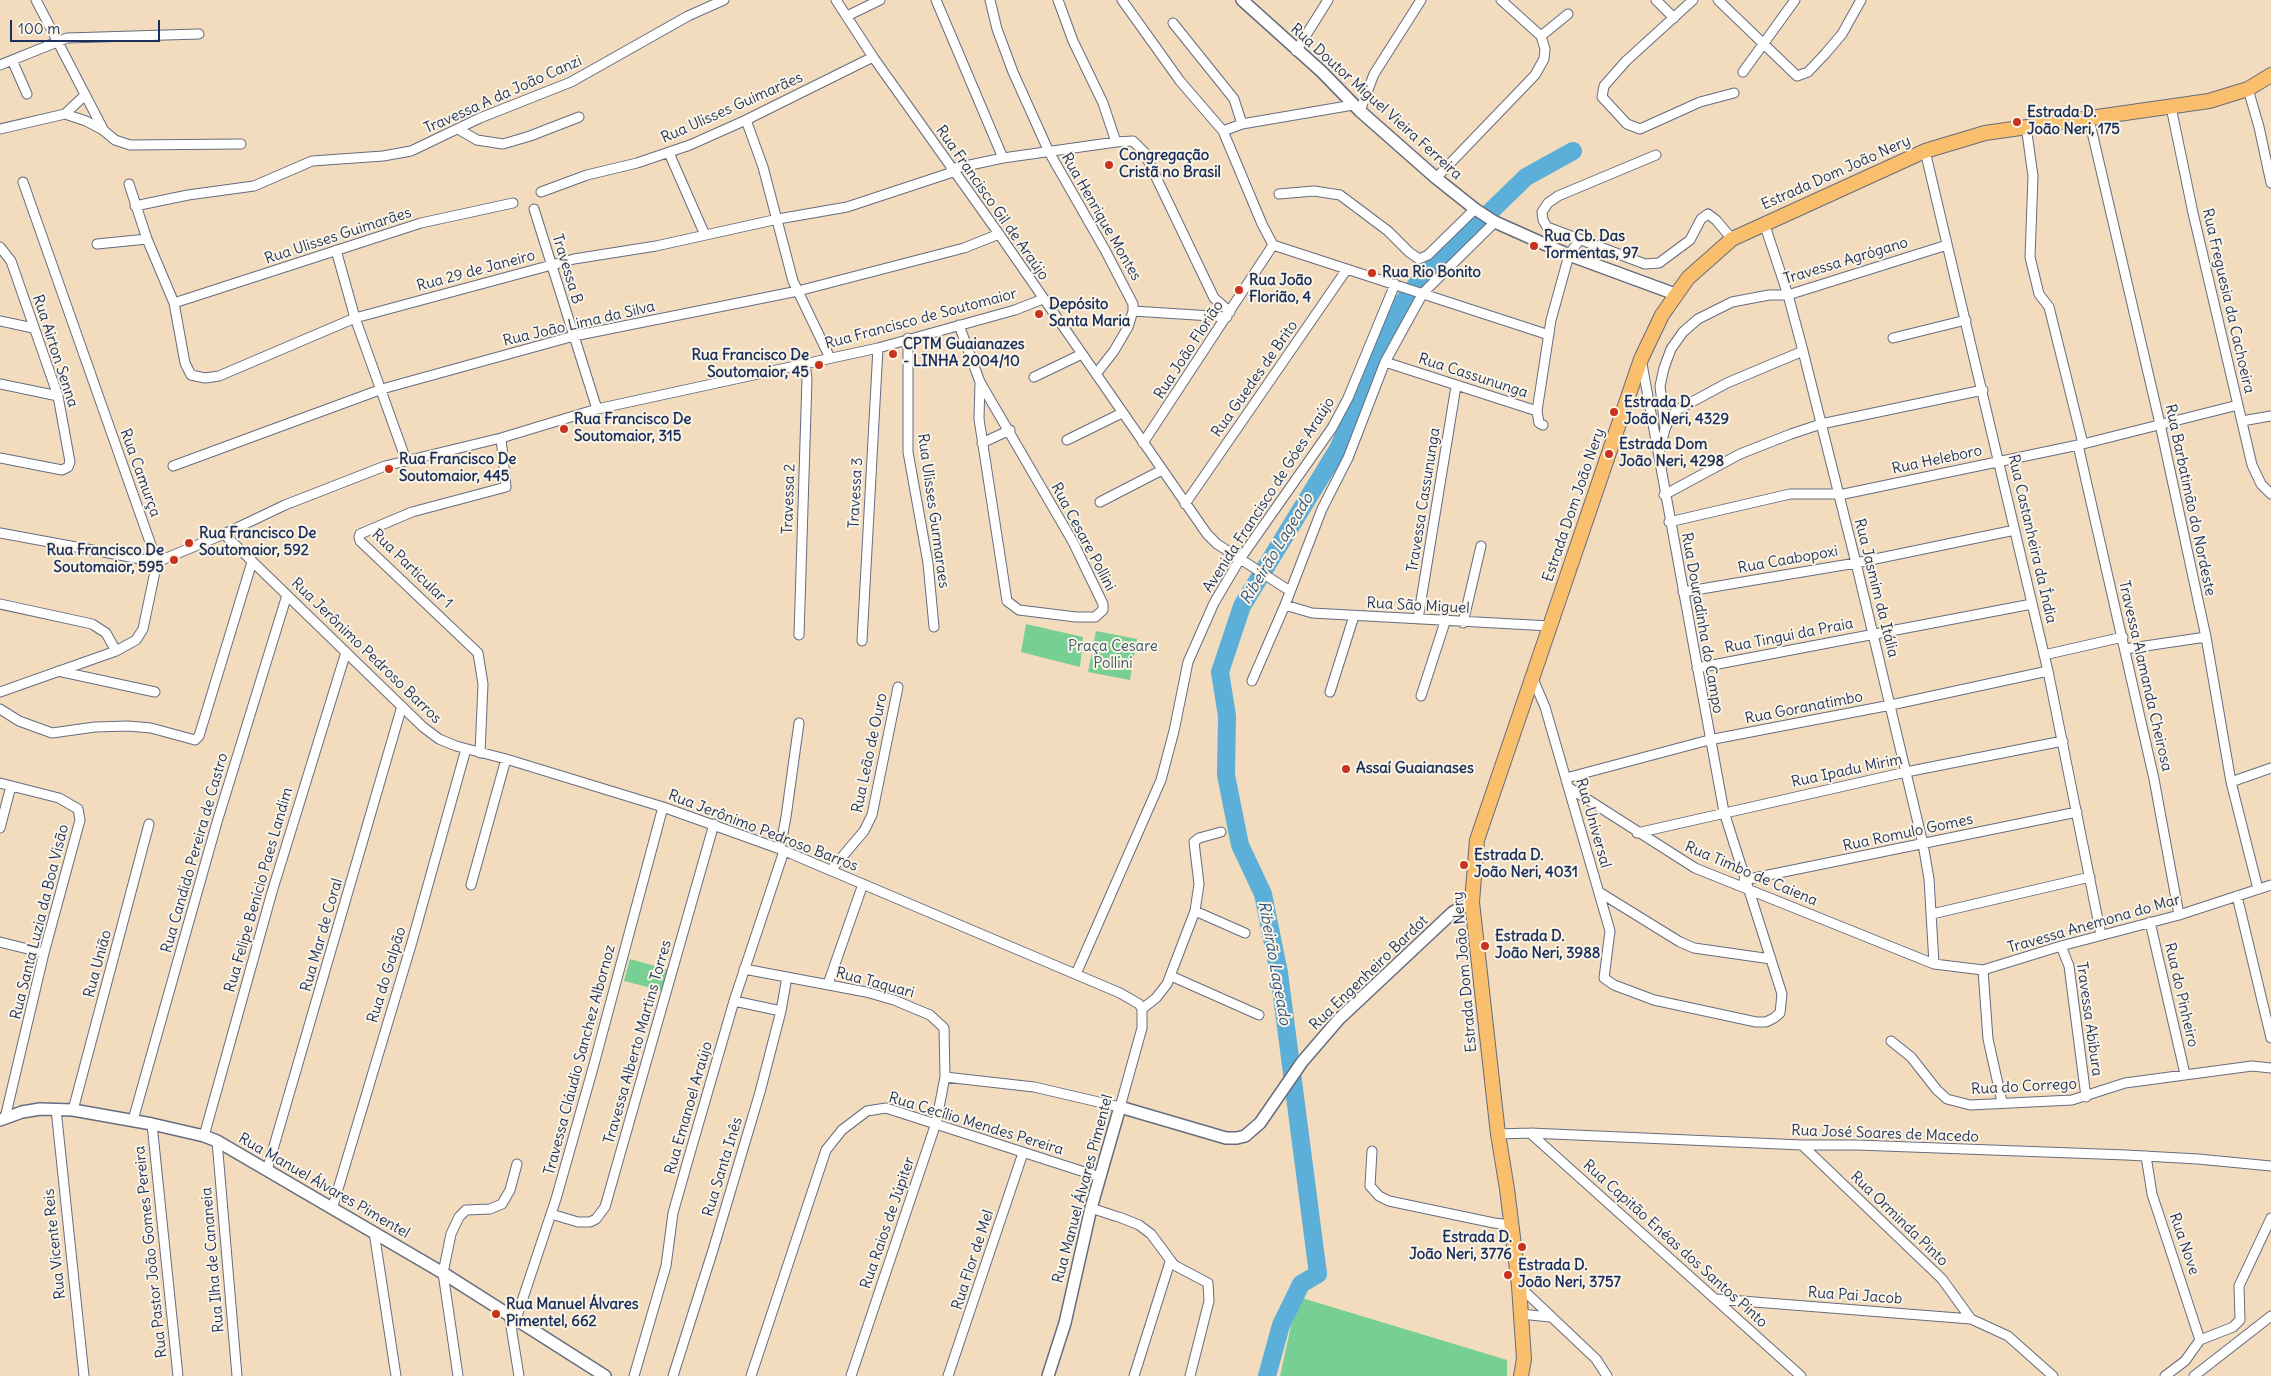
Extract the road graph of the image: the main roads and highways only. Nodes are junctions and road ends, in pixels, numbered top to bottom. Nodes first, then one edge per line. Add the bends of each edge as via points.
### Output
1 (2271, 75) edge
2 (1507, 1224) junction
3 (1521, 1376) edge

1 - 2 main road, Estrada Dom João Nery via 2248,89 2209,102 2026,126 1976,135 1925,152 1732,239 1702,263 1675,294 1641,359 1479,832 1472,902 1501,1161 1498,1190
2 - 3 main road, Estrada Dom João Nery via 1515,1359
2 - 3 main road, Estrada Dom João Nery via 1519,1286 1524,1359

